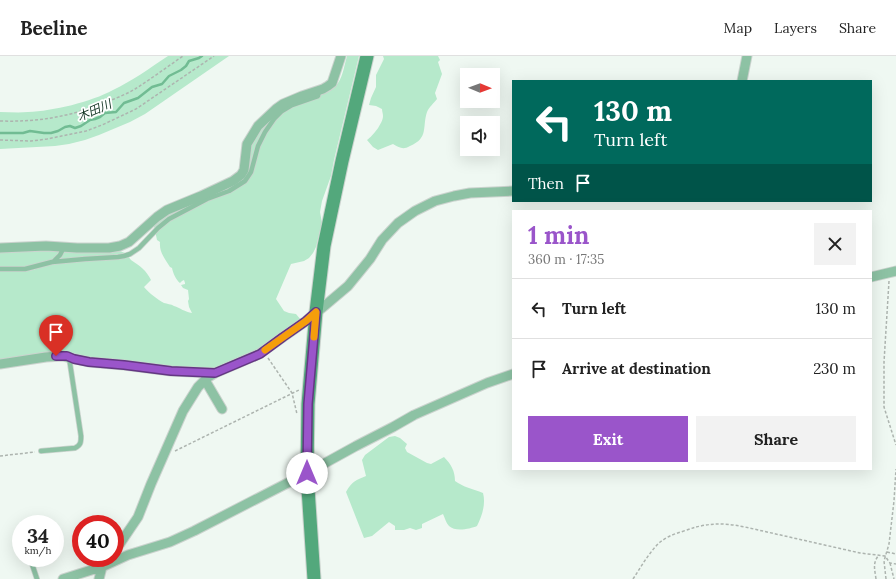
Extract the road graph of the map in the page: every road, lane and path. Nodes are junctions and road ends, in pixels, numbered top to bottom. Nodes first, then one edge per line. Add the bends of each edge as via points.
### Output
1 (183, 56) edge
2 (214, 56) edge
3 (341, 56) edge
4 (367, 56) edge
5 (747, 56) edge
6 (742, 80) edge
7 (320, 90) junction
8 (0, 121) edge
9 (0, 140) edge
10 (512, 191) edge
11 (64, 247) junction
12 (0, 248) edge
13 (53, 262) junction
14 (0, 269) edge
15 (893, 272) edge
16 (872, 276) edge
17 (316, 312) junction
18 (264, 351) junction
19 (69, 357) junction
20 (0, 364) edge
21 (215, 373) junction
22 (512, 374) edge
23 (205, 380) junction
24 (309, 386) junction
25 (292, 393) junction
26 (222, 409) dead end
27 (308, 421) junction
28 (896, 445) edge
29 (41, 451) joint
30 (165, 452) junction
31 (0, 456) edge
32 (896, 469) edge
33 (307, 473) junction
34 (124, 537) edge
35 (887, 552) junction
36 (896, 554) edge
37 (879, 556) junction
38 (886, 556) junction
39 (124, 557) edge
40 (890, 562) junction
41 (896, 564) edge
42 (33, 567) edge
43 (103, 567) joint
44 (37, 579) edge
45 (63, 579) edge
46 (99, 579) edge
47 (314, 579) edge
48 (633, 579) edge
49 (876, 579) edge
50 (886, 579) edge
51 (894, 579) edge

1 - 8 path via 135,88 107,102 60,117
2 - 9 path via 136,109 102,125 47,139
3 - 7 street via 332,83
4 - 17 street via 326,238
5 - 6 street
7 - 11 street via 283,104 258,126 248,144 244,170 239,177 167,210 129,242 115,248
7 - 13 lane via 318,96 292,105 274,119 258,146 252,172 242,184 169,219 130,254
10 - 17 street via 454,196 435,201 415,211 398,223 382,240 348,286
11 - 12 street
11 - 13 lane
13 - 14 lane via 25,269
15 - 16 street
15 - 28 path via 884,362 884,407
17 - 18 street
17 - 24 street
18 - 21 street
18 - 25 path
19 - 20 street via 51,356
19 - 21 street via 89,362 171,371
19 - 29 lane via 80,444 75,448
21 - 23 street
22 - 33 street via 414,415
23 - 26 street
23 - 30 street via 183,411
24 - 25 path
24 - 27 street
25 - 27 path via 298,419
25 - 30 path via 174,452
27 - 33 street
29 - 31 path
30 - 34 street via 138,517
32 - 35 path
33 - 39 street via 170,542
33 - 47 street
35 - 36 path
35 - 38 path
37 - 38 path
37 - 48 path via 733,524 711,524 690,528 663,540
37 - 49 path via 875,559
38 - 40 path
38 - 50 path
40 - 41 path
40 - 51 path
42 - 44 lane
43 - 45 street
43 - 46 street

